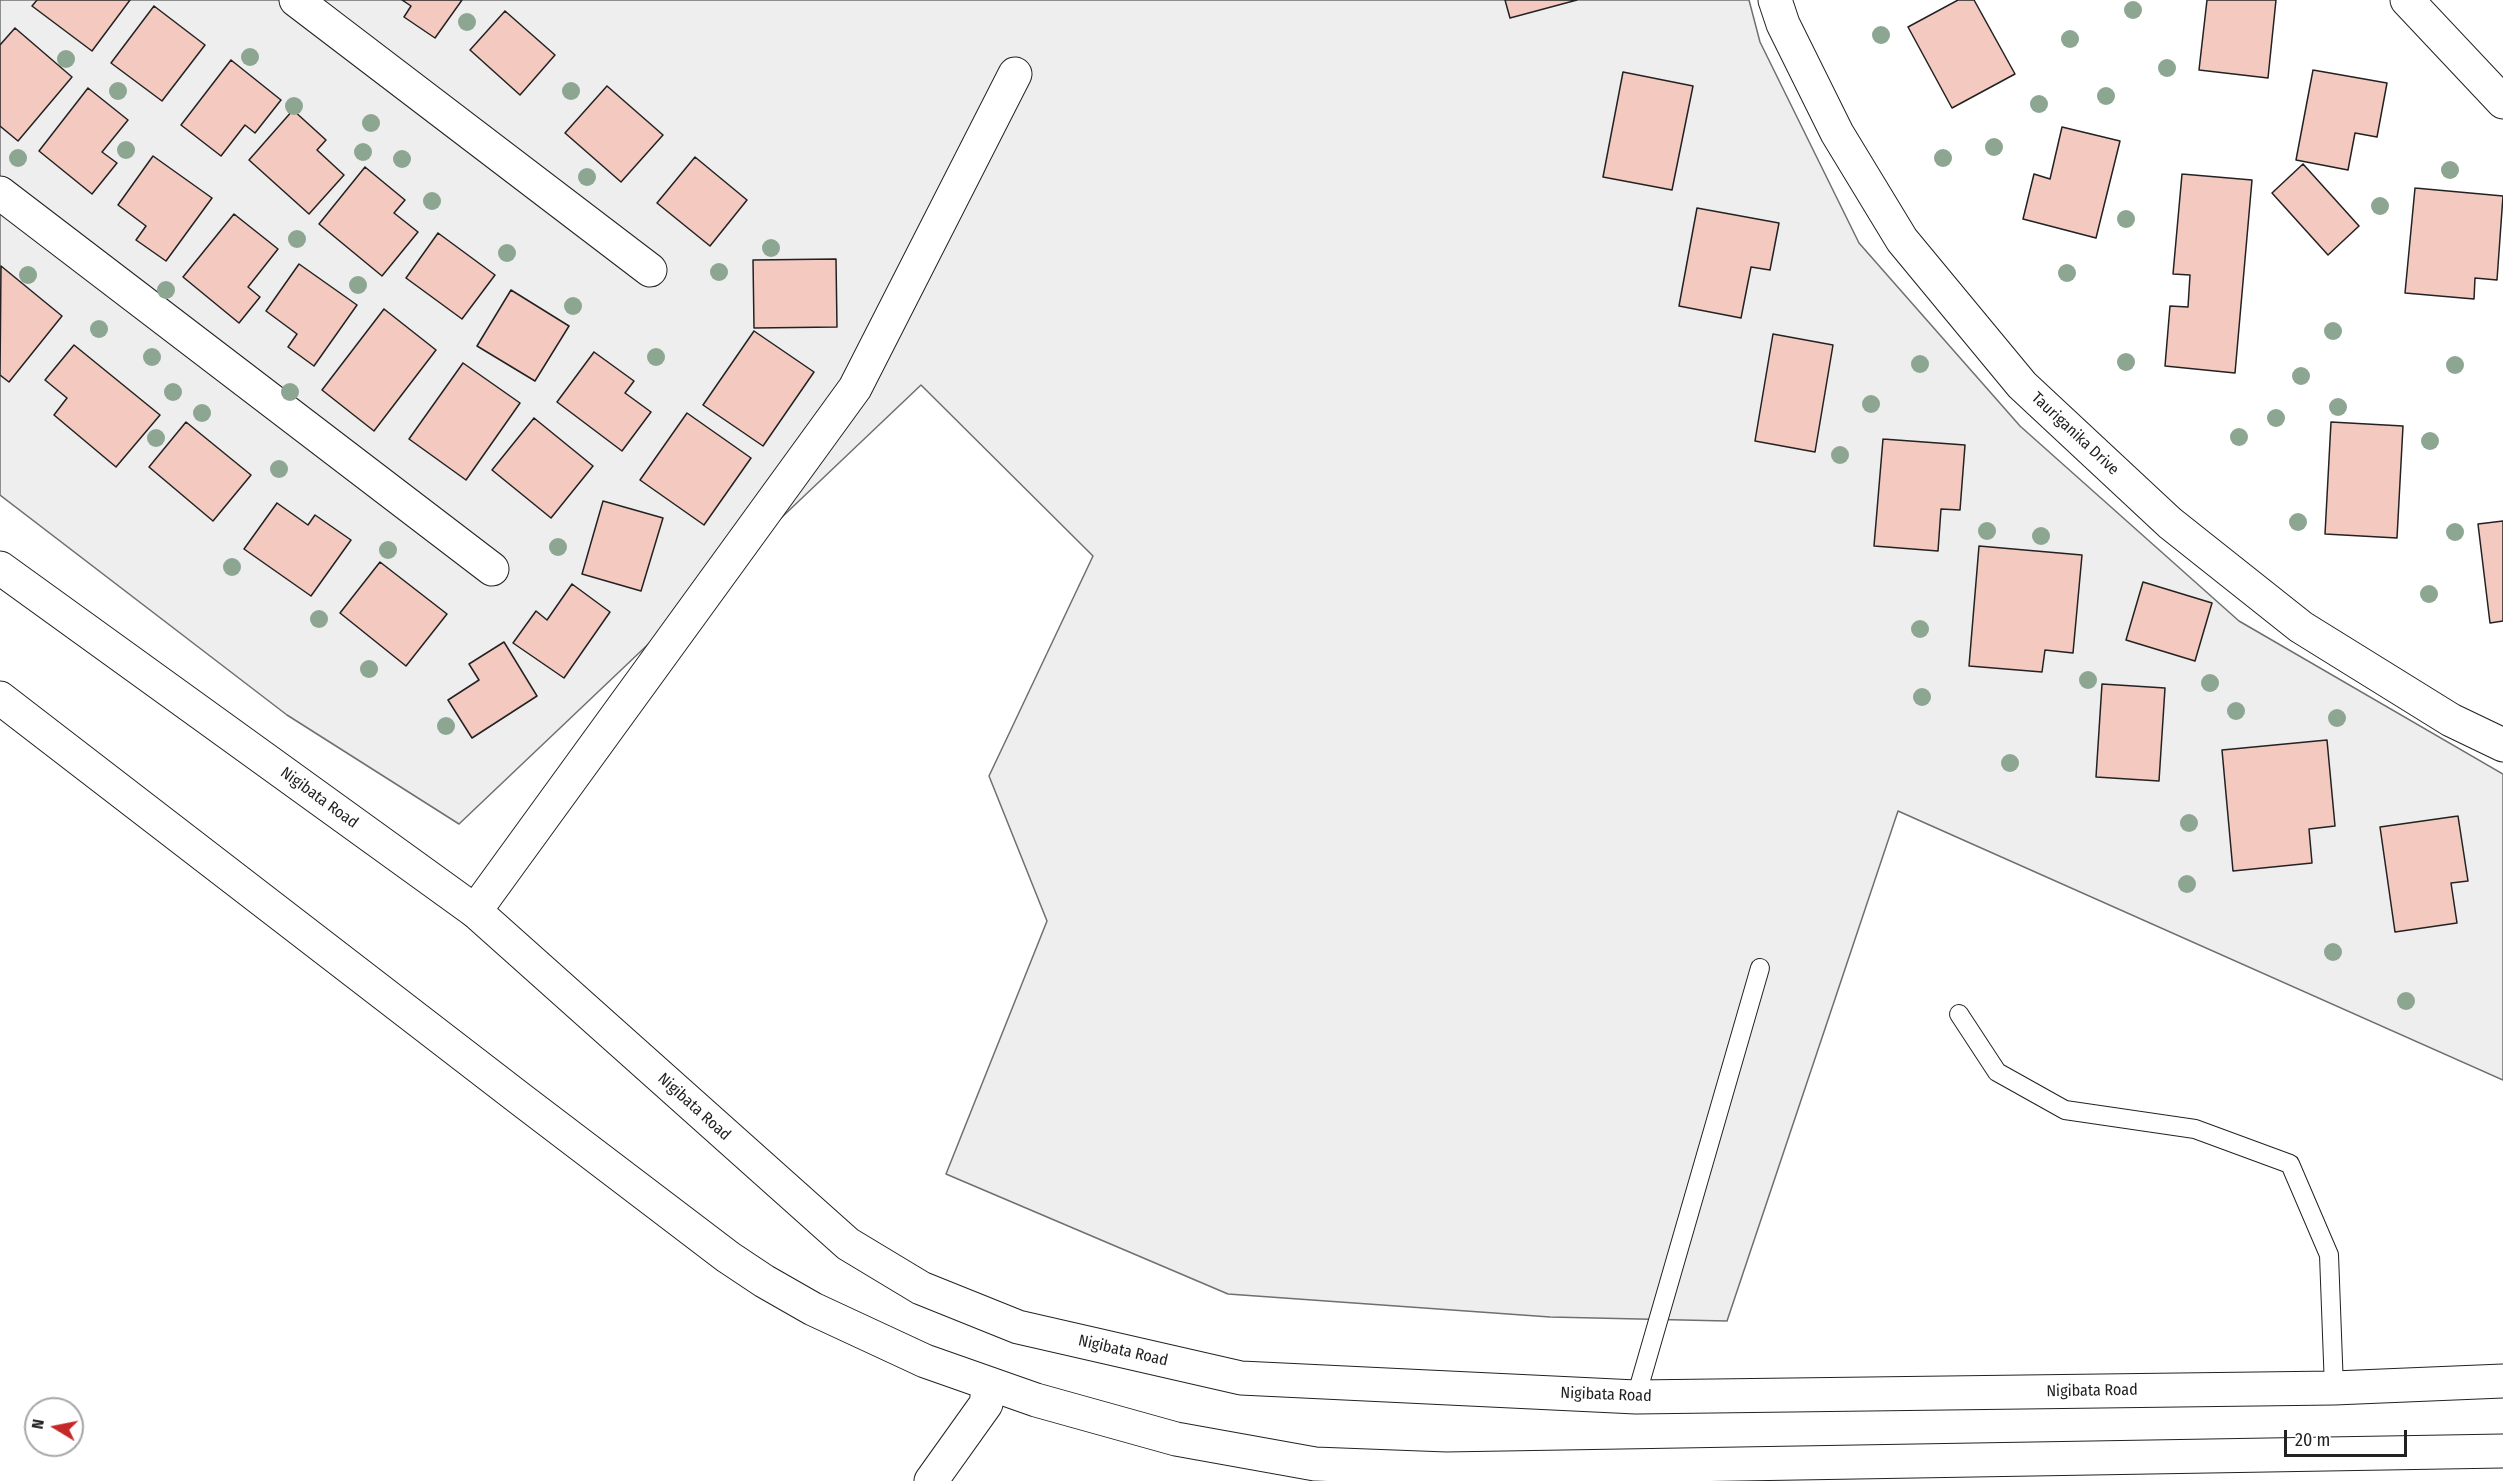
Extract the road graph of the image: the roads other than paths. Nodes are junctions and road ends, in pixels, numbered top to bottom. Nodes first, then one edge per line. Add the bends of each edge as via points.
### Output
1 (296, 0) edge
2 (1775, 0) edge
3 (2408, 0) edge
4 (1015, 74) dead end
5 (2503, 102) edge
6 (0, 193) edge
7 (650, 270) dead end
8 (0, 568) edge
9 (492, 569) dead end
10 (0, 698) edge
11 (2503, 745) edge
12 (475, 911) junction
13 (1760, 968) dead end
14 (1959, 1014) dead end
15 (2503, 1381) edge
16 (989, 1384) junction
17 (2334, 1388) junction
18 (1636, 1397) junction
19 (2503, 1451) edge
20 (931, 1481) edge

1 - 7 street
2 - 11 street, Tauriganika Drive via 1837,133 1902,240 2022,385 2170,523 2301,627 2451,720
3 - 5 street
4 - 12 street via 855,388
6 - 9 street
8 - 12 street, Nigibata Road
10 - 16 street via 728,1257 813,1309 925,1361
12 - 18 street, Nigibata Road via 848,1244 921,1288 1018,1327 1241,1378
13 - 18 lane
14 - 17 lane via 1997,1072 2065,1110 2195,1129 2289,1164 2329,1255
15 - 17 street, Nigibata Road
16 - 19 street via 1176,1439 1315,1464 1446,1469
16 - 20 street via 986,1404
17 - 18 street, Nigibata Road

